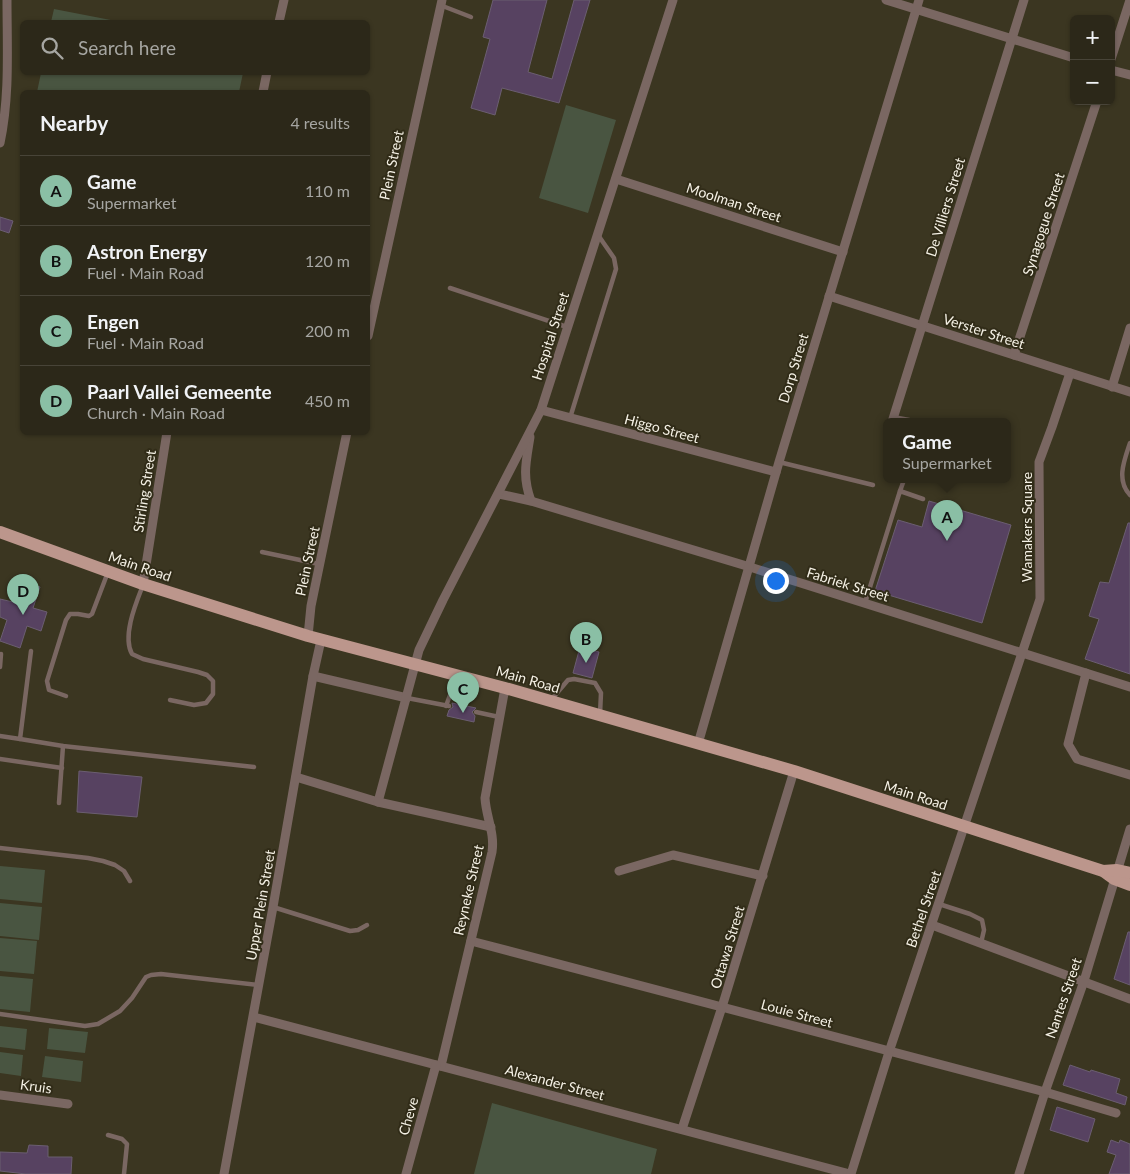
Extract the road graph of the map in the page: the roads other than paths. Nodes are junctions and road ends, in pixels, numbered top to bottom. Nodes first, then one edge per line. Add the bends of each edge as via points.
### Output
1 (7, 0) edge
2 (284, 0) edge
3 (673, 0) edge
4 (886, 0) edge
5 (919, 0) edge
6 (1024, 0) edge
7 (1130, 0) edge
8 (441, 3) edge
9 (916, 10) junction
10 (471, 17) dead end
11 (279, 20) edge
12 (1012, 39) junction
13 (1115, 47) edge
14 (1070, 57) edge
15 (1115, 71) edge
16 (267, 75) edge
17 (1130, 76) edge
18 (264, 90) edge
19 (1096, 105) edge
20 (0, 143) edge
21 (616, 179) junction
22 (598, 235) junction
23 (843, 252) junction
24 (450, 288) dead end
25 (829, 296) junction
26 (567, 326) junction
27 (922, 326) junction
28 (370, 327) edge
29 (1130, 328) edge
30 (1014, 355) junction
31 (1070, 373) junction
32 (1112, 386) junction
33 (1130, 392) edge
34 (541, 410) junction
35 (570, 418) junction
36 (893, 418) edge
37 (531, 429) junction
38 (167, 435) edge
39 (346, 435) edge
40 (1130, 443) edge
41 (780, 462) junction
42 (1123, 465) junction
43 (1130, 467) edge
44 (776, 472) junction
45 (903, 483) edge
46 (873, 485) dead end
47 (900, 491) junction
48 (499, 494) junction
49 (1130, 495) edge
50 (923, 499) dead end
51 (530, 501) junction
52 (0, 532) edge
53 (262, 552) dead end
54 (320, 564) junction
55 (750, 567) junction
56 (108, 571) junction
57 (143, 584) junction
58 (865, 604) junction
59 (308, 636) junction
60 (321, 640) junction
61 (31, 651) dead end
62 (1022, 653) junction
63 (1, 654) dead end
64 (414, 665) junction
65 (0, 667) edge
66 (1086, 673) junction
67 (313, 676) junction
68 (457, 676) junction
69 (505, 688) junction
70 (1130, 688) edge
71 (66, 696) dead end
72 (407, 698) junction
73 (170, 700) dead end
74 (550, 701) junction
75 (476, 712) dead end
76 (600, 716) junction
77 (500, 717) junction
78 (0, 736) edge
79 (20, 739) junction
80 (698, 744) junction
81 (64, 746) junction
82 (0, 759) edge
83 (254, 767) dead end
84 (62, 768) junction
85 (794, 771) junction
86 (1130, 775) edge
87 (296, 777) junction
88 (378, 802) junction
89 (59, 803) dead end
90 (965, 826) junction
91 (491, 827) junction
92 (1130, 829) edge
93 (0, 848) edge
94 (619, 871) dead end
95 (1130, 873) edge
96 (1115, 875) junction
97 (763, 876) junction
98 (130, 881) dead end
99 (1130, 884) edge
100 (939, 904) junction
101 (273, 907) junction
102 (367, 925) dead end
103 (932, 925) junction
104 (471, 941) junction
105 (981, 943) junction
106 (1084, 981) junction
107 (259, 985) junction
108 (1130, 999) edge
109 (722, 1007) junction
110 (0, 1014) edge
111 (254, 1017) junction
112 (889, 1052) junction
113 (438, 1066) junction
114 (1045, 1092) junction
115 (0, 1095) edge
116 (68, 1104) dead end
117 (1116, 1113) dead end
118 (682, 1129) junction
119 (108, 1135) dead end
120 (124, 1174) edge
121 (224, 1174) edge
122 (406, 1174) edge
123 (851, 1174) edge
124 (1019, 1174) edge

1 - 20 street via 7,93
2 - 11 street
3 - 21 street, Hospital Street
4 - 9 street
5 - 9 street, Dorp Street
6 - 12 street, De Villiers Street
7 - 13 street
8 - 10 lane
8 - 28 street, Plein Street
9 - 12 street
9 - 23 street, Dorp Street
12 - 14 street
12 - 27 street, De Villiers Street
15 - 17 street
16 - 18 street
19 - 30 street, Synagogue Street
21 - 22 street, Hospital Street
21 - 23 street, Moolman Street
22 - 26 street, Hospital Street
22 - 35 lane via 614,258 616,269
23 - 25 street, Dorp Street
24 - 26 lane
25 - 27 street, Verster Street
25 - 41 street, Dorp Street
26 - 34 street, Hospital Street
27 - 30 street, Verster Street
27 - 36 street, De Villiers Street
29 - 32 street
30 - 31 street, Verster Street
31 - 32 street, Verster Street
31 - 62 street, Wamakers Square via 1039,462 1040,599
32 - 33 street, Verster Street
34 - 35 street, Higgo Street
34 - 37 street, Hospital Street
35 - 44 street, Higgo Street
37 - 48 street, Hospital Street
37 - 51 street via 524,476
38 - 57 street, Stirling Street
39 - 54 street, Plein Street
40 - 42 lane
41 - 44 street, Dorp Street
41 - 46 lane
42 - 43 lane
42 - 49 lane via 1124,488
44 - 55 street, Dorp Street
45 - 47 lane
47 - 50 lane
47 - 58 lane
48 - 51 street, Fabriek Street
48 - 64 street, Hospital Street via 443,600
51 - 55 street, Fabriek Street
52 - 56 main road, Main Road
53 - 54 lane
54 - 59 street, Plein Street
55 - 58 street, Fabriek Street
55 - 80 street, Dorp Street
56 - 57 main road, Main Road
56 - 71 lane via 92,614 70,614 66,620 47,681 49,690
57 - 59 main road, Main Road
57 - 73 lane via 130,630 132,654 198,672 213,681 213,694 206,703 194,705
58 - 62 street, Fabriek Street
59 - 60 main road, Main Road
60 - 64 main road, Main Road
60 - 67 street, Upper Plein Street
61 - 79 lane
62 - 66 street, Fabriek Street
62 - 90 street, Bethel Street
63 - 65 lane
64 - 68 main road, Main Road
64 - 72 street, Hospital Street
66 - 70 street, Fabriek Street
66 - 86 street via 1068,744 1077,758
67 - 72 street
67 - 87 street, Upper Plein Street
68 - 69 main road, Main Road
68 - 72 lane via 448,706
69 - 74 main road, Main Road
69 - 77 street, Reyneke Street
72 - 88 street, Hospital Street
74 - 76 main road, Main Road
74 - 76 lane via 568,680 596,683 601,694
75 - 77 lane
76 - 80 main road, Main Road
77 - 91 street, Reyneke Street via 485,798
78 - 79 lane
79 - 81 lane
80 - 85 main road, Main Road
81 - 83 lane
81 - 84 lane
82 - 84 lane
84 - 89 lane
85 - 90 main road, Main Road
85 - 97 street, Ottawa Street
87 - 88 street
87 - 101 street, Upper Plein Street
88 - 91 street
90 - 96 main road, Main Road
90 - 100 street, Bethel Street
91 - 104 street, Reyneke Street via 492,852
92 - 96 street, Nantes Street
93 - 98 lane via 103,861 124,871
94 - 97 street via 673,855
95 - 96 main road
96 - 99 main road
96 - 106 street, Nantes Street
97 - 109 street, Ottawa Street
100 - 103 street, Bethel Street
100 - 105 lane via 982,920
101 - 102 lane via 344,930 358,930
101 - 107 street, Upper Plein Street
103 - 105 street
103 - 112 street, Bethel Street
104 - 109 street, Louie Street
104 - 113 street, Reyneke Street
105 - 106 street
106 - 108 street
106 - 114 street, Nantes Street
107 - 110 lane via 151,975 143,980 126,1005 98,1024 85,1026
107 - 111 street, Upper Plein Street
109 - 112 street, Louie Street
109 - 118 street, Ottawa Street
111 - 113 street, Alexander Street
111 - 121 street, Upper Plein Street
112 - 114 street, Louie Street
112 - 123 street, Bethel Street
113 - 118 street, Alexander Street
113 - 122 street, Cheve
114 - 117 street, Louie Street
114 - 124 street, Nantes Street
115 - 116 street, Kruis
118 - 123 street, Alexander Street
119 - 120 lane via 127,1144

